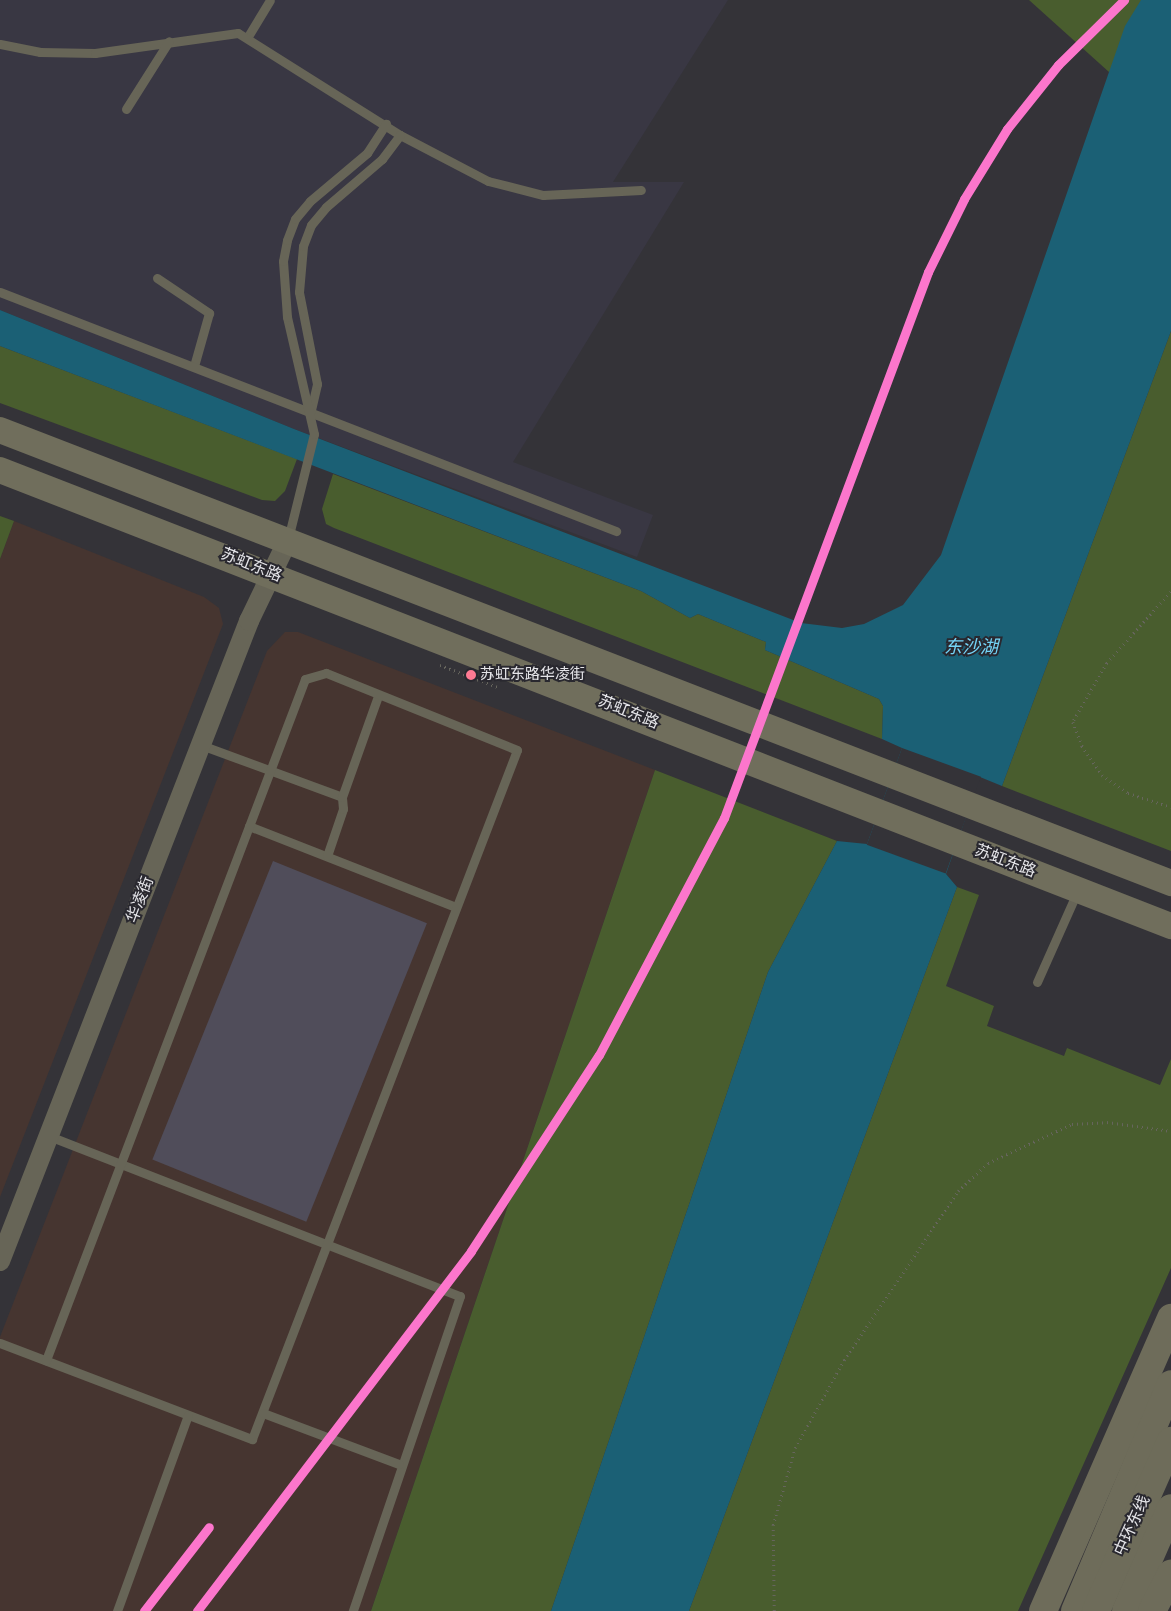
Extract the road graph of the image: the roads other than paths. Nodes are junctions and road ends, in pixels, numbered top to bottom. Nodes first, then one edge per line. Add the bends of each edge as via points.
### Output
1 (270, 0) edge
2 (247, 38) junction
3 (169, 41) junction
4 (0, 44) edge
5 (126, 109) dead end
6 (386, 124) junction
7 (400, 135) junction
8 (641, 190) dead end
9 (157, 278) dead end
10 (0, 292) edge
11 (194, 366) junction
12 (310, 410) junction
13 (0, 430) edge
14 (0, 470) edge
15 (616, 531) dead end
16 (287, 542) junction
17 (273, 576) junction
18 (378, 696) junction
19 (201, 746) junction
20 (269, 772) junction
21 (342, 798) junction
22 (248, 826) junction
23 (327, 856) junction
24 (1171, 883) edge
25 (1078, 890) junction
26 (456, 906) junction
27 (1171, 926) edge
28 (1037, 982) dead end
29 (49, 1136) junction
30 (119, 1162) junction
31 (327, 1243) junction
32 (0, 1261) edge
33 (1171, 1318) edge
34 (0, 1343) edge
35 (46, 1360) junction
36 (1171, 1384) edge
37 (263, 1413) junction
38 (188, 1415) junction
39 (1162, 1432) edge
40 (399, 1464) junction
41 (1171, 1508) edge
42 (1171, 1574) edge
43 (117, 1611) edge
44 (353, 1611) edge
45 (1043, 1611) edge
46 (1055, 1611) edge
47 (1075, 1611) edge
48 (1096, 1611) edge
49 (1126, 1611) edge
50 (1152, 1611) edge

1 - 2 lane
2 - 3 lane via 228,32
2 - 6 lane
3 - 4 lane via 62,54
3 - 5 lane
6 - 7 lane
6 - 12 lane via 367,153 310,201 295,219 287,240 283,261 287,317 297,348 299,382
7 - 8 lane via 488,182 543,195
7 - 12 lane via 382,159 326,207 311,225 303,246 299,292 317,384
9 - 11 lane via 209,313
10 - 11 lane
11 - 12 lane
12 - 15 lane
12 - 16 lane via 314,434
13 - 16 main road
14 - 17 main road, 苏虹东路
16 - 17 street, 华凌街
16 - 24 main road
17 - 19 street, 华凌街 via 249,621
17 - 25 main road, 苏虹东路
18 - 20 lane via 326,673 311,674 305,680
18 - 21 lane
18 - 26 lane via 517,750
19 - 20 lane
19 - 29 street, 华凌街
20 - 21 lane
20 - 22 lane
21 - 23 lane via 343,809
22 - 23 lane
22 - 30 lane
23 - 26 lane
25 - 27 main road, 苏虹东路
25 - 28 lane
26 - 31 lane
29 - 30 lane
29 - 32 street, 华凌街
30 - 31 lane
30 - 35 lane
31 - 37 lane
31 - 40 lane via 460,1296
33 - 45 highway
34 - 35 lane
35 - 38 lane
36 - 39 highway
37 - 38 lane via 252,1439
37 - 40 lane
38 - 43 lane
39 - 46 highway
39 - 47 highway
39 - 48 highway, 中环东线
40 - 44 lane
41 - 49 highway, 中环东线
42 - 50 highway

